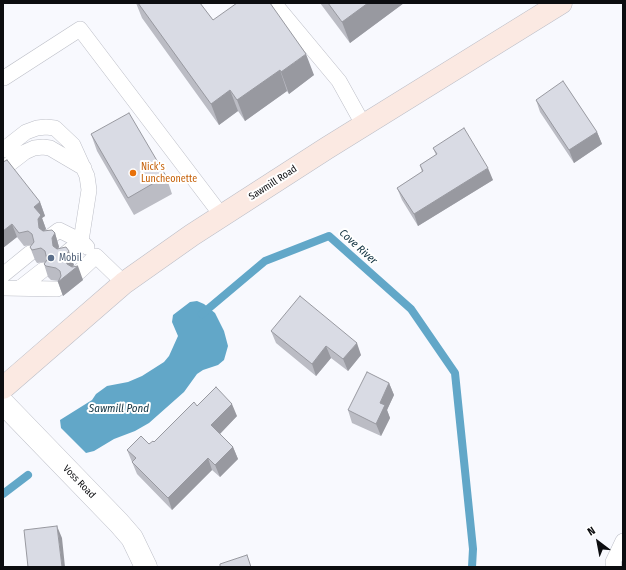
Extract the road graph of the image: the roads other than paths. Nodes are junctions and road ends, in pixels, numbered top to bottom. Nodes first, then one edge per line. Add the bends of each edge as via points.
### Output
1 (274, 3) edge
2 (560, 3) edge
3 (4, 78) edge
4 (364, 126) junction
5 (3, 150) edge
6 (84, 168) junction
7 (3, 169) edge
8 (222, 216) junction
9 (51, 236) edge
10 (81, 240) junction
11 (30, 254) edge
12 (65, 254) edge
13 (96, 256) junction
14 (43, 270) edge
15 (79, 272) edge
16 (3, 275) edge
17 (124, 283) junction
18 (3, 288) edge
19 (20, 288) junction
20 (58, 289) edge
21 (3, 388) edge
22 (3, 403) edge
23 (623, 541) edge
24 (146, 567) edge
25 (614, 567) edge

1 - 4 lane via 339,81
2 - 4 main road, Sawmill Road
3 - 8 lane via 80,29
4 - 8 main road, Sawmill Road
5 - 6 lane via 26,132 37,128 55,128 73,145
6 - 7 lane via 50,148 42,147 25,152
6 - 10 lane via 89,190
8 - 17 main road, Sawmill Road
9 - 10 lane via 59,230
10 - 12 lane
10 - 13 lane
11 - 16 lane
13 - 15 lane
13 - 17 lane
14 - 19 lane
17 - 21 main road, Sawmill Road
18 - 19 lane
19 - 20 lane
22 - 24 street, Voss Road via 119,522 132,538
23 - 25 lane

